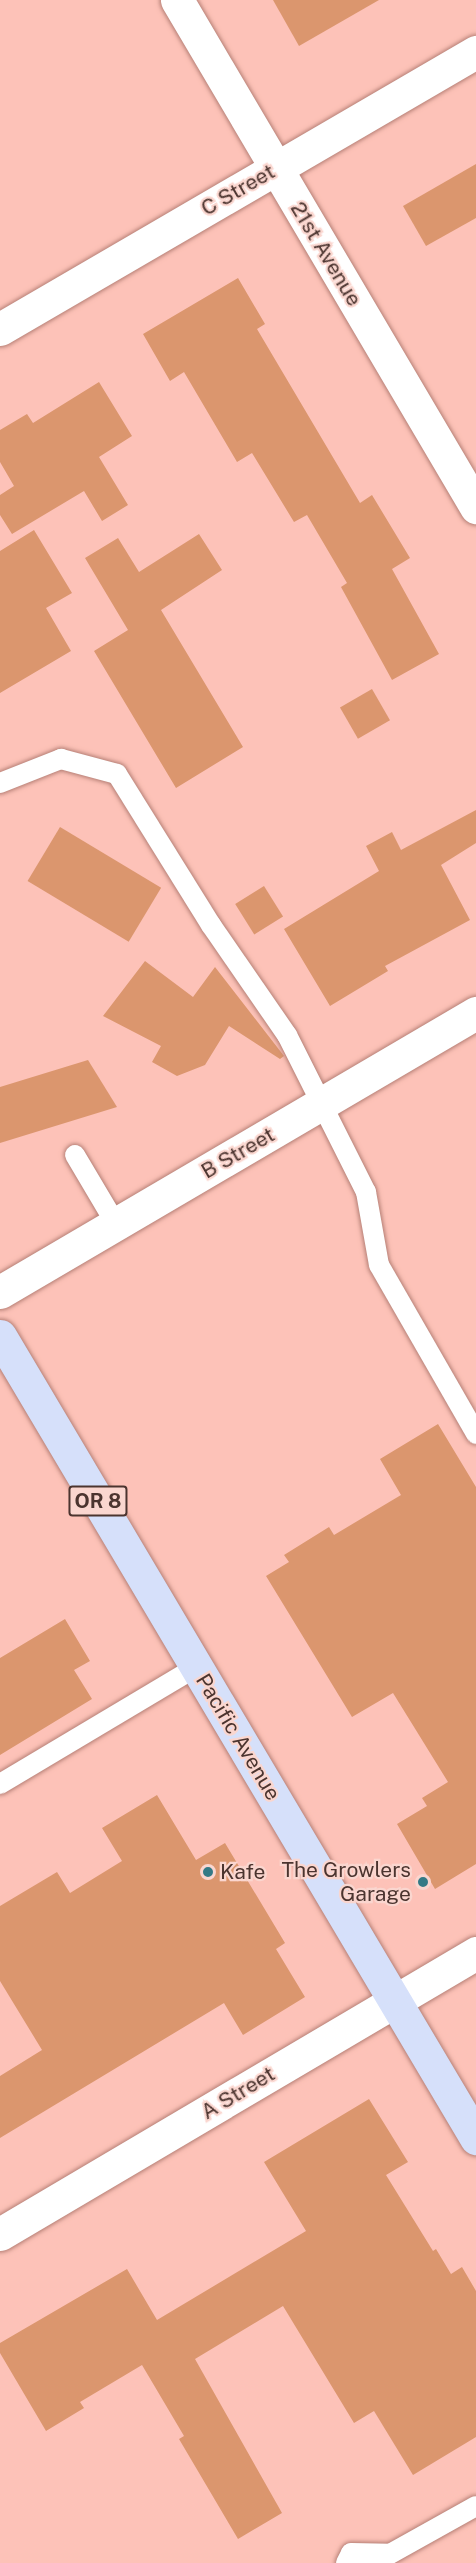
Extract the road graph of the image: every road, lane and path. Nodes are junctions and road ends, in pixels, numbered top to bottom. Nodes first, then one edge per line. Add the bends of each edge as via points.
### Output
1 (177, 0) edge
2 (476, 52) edge
3 (276, 168) junction
4 (0, 329) edge
5 (476, 507) edge
6 (0, 783) edge
7 (476, 1013) edge
8 (323, 1103) junction
9 (75, 1155) dead end
10 (116, 1224) junction
11 (0, 1292) edge
12 (0, 1336) edge
13 (476, 1434) edge
14 (196, 1667) junction
15 (0, 1784) edge
16 (476, 1953) edge
17 (394, 2001) junction
18 (476, 2138) edge
19 (0, 2234) edge
20 (476, 2506) edge
21 (346, 2563) edge

1 - 3 street, 21st Avenue
2 - 3 street, C Street
3 - 4 street, C Street
3 - 5 street, 21st Avenue
6 - 8 lane via 61,759 117,774 211,925 287,1035
7 - 8 street, B Street
8 - 10 street, B Street
8 - 13 lane via 366,1192 379,1265
9 - 10 lane
10 - 11 street, B Street
12 - 14 main road, Pacific Avenue / OR 8
14 - 15 lane
14 - 17 main road, Pacific Avenue / OR 8
16 - 17 street, A Street
17 - 18 main road, Pacific Avenue / OR 8
17 - 19 street, A Street
20 - 21 lane via 390,2554 351,2553

